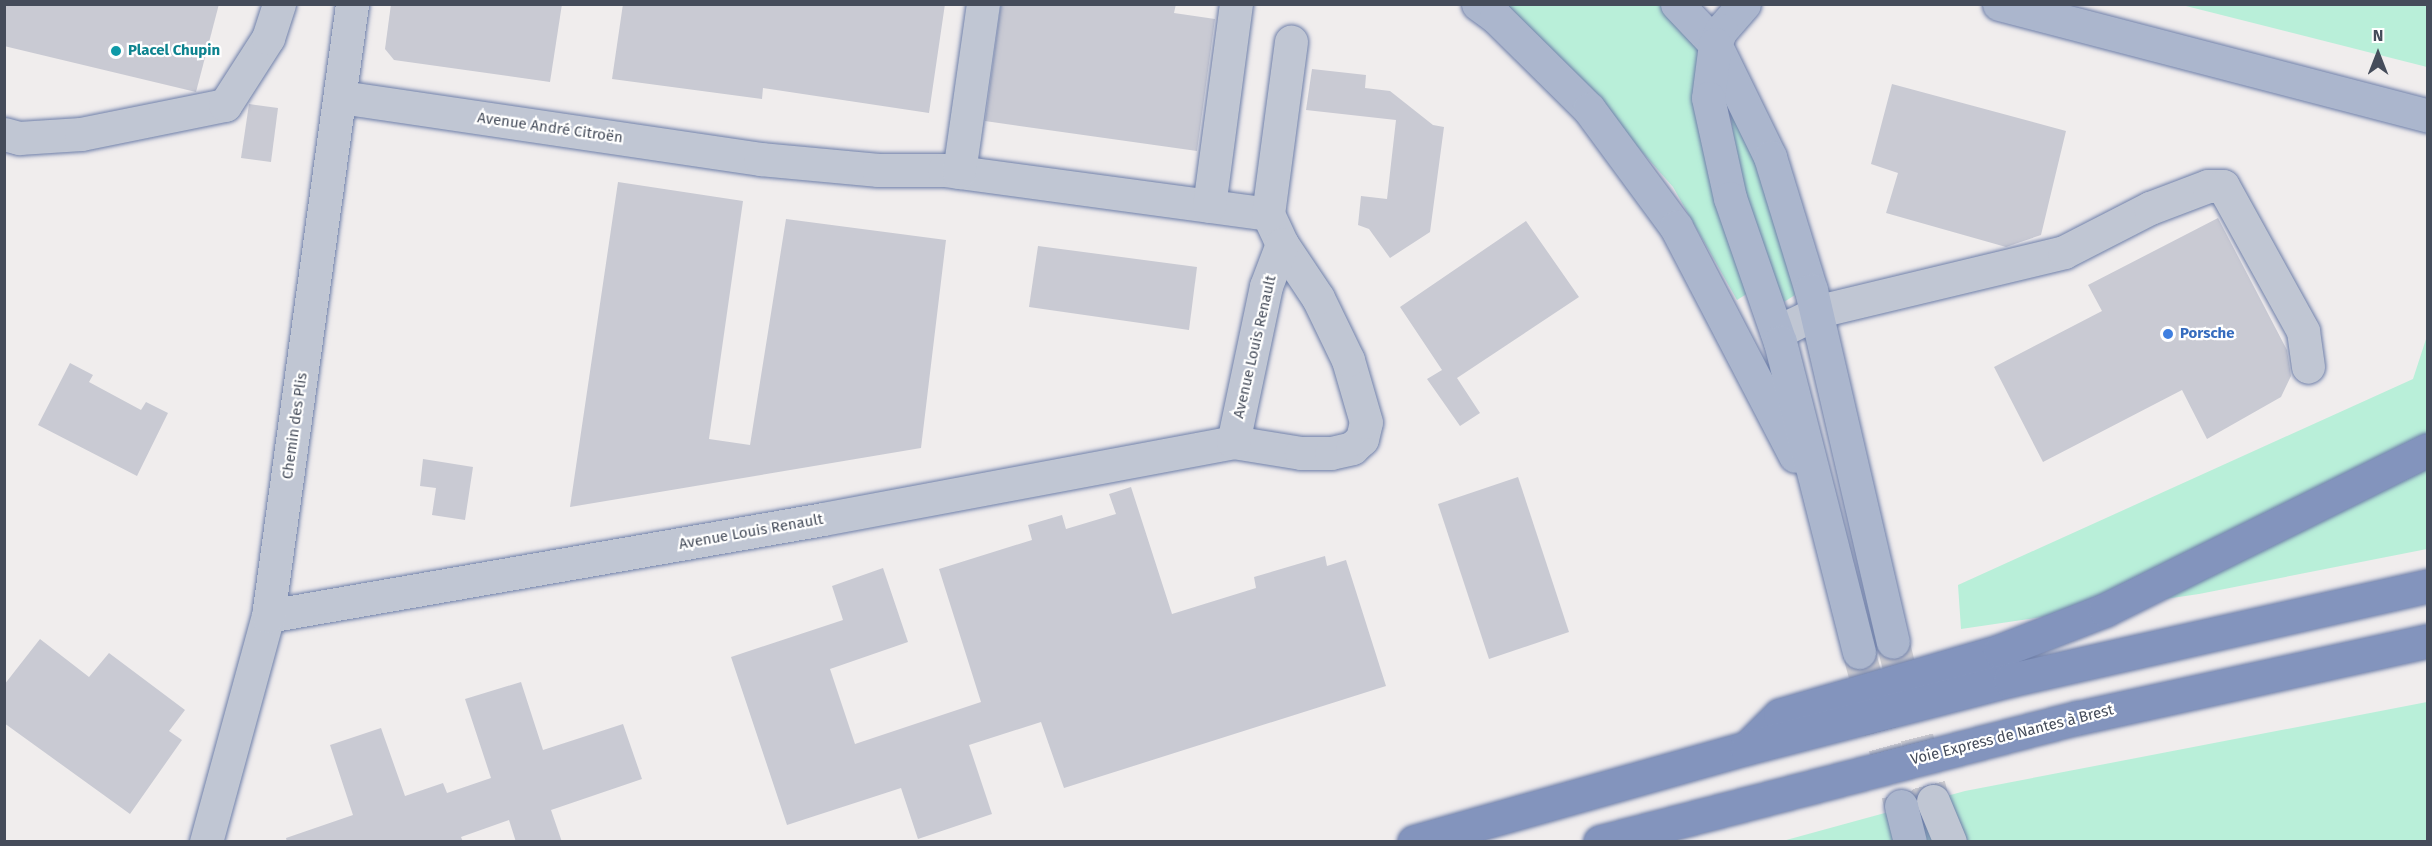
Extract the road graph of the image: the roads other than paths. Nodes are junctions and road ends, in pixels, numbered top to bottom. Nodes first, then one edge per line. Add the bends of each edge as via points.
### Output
1 (279, 4) edge
2 (352, 4) edge
3 (983, 4) edge
4 (1236, 4) edge
5 (1478, 4) edge
6 (1677, 4) edge
7 (1744, 4) edge
8 (1999, 4) edge
9 (1291, 42) dead end
10 (1715, 44) junction
11 (341, 97) junction
12 (2427, 116) edge
13 (4, 134) edge
14 (959, 172) junction
15 (1209, 206) junction
16 (1268, 214) junction
17 (1282, 244) junction
18 (1816, 312) junction
19 (1777, 332) junction
20 (2308, 367) dead end
21 (1233, 442) junction
22 (2427, 450) edge
23 (1819, 503) junction
24 (2427, 586) edge
25 (268, 616) junction
26 (2427, 641) edge
27 (1893, 642) tunnel mouth
28 (1859, 652) tunnel mouth
29 (1747, 748) junction
30 (1917, 804) joint
31 (206, 842) edge
32 (1414, 842) edge
33 (1600, 842) edge
34 (1910, 842) edge
35 (1950, 842) edge

1 - 13 street via 268,38 225,105 81,134 19,138
2 - 11 street, Chemin des Plis
3 - 14 street
4 - 15 street
5 - 23 main road via 1589,109 1676,227
6 - 10 main road
7 - 10 main road via 1721,30
8 - 12 main road
9 - 16 street
10 - 18 main road via 1770,157
10 - 19 main road via 1710,110 1730,198
11 - 14 street, Avenue André Citroën via 760,159 878,170
11 - 25 street, Chemin des Plis
14 - 15 street, Avenue André Citroën
15 - 16 street, Avenue André Citroën
16 - 17 street
17 - 21 street, Avenue Louis Renault via 1266,286
17 - 21 street, Avenue Louis Renault via 1318,298 1348,360 1366,422 1362,439 1352,447 1331,453 1301,453
18 - 19 street
18 - 20 street via 2064,252 2150,208 2208,186 2223,186 2303,332
18 - 27 main road
19 - 23 main road
21 - 25 street, Avenue Louis Renault via 823,519
22 - 29 highway via 2105,610 2000,651 1780,715
23 - 28 main road
24 - 29 highway via 2010,680
25 - 31 street, Chemin des Plis
26 - 33 highway, Voie Express de Nantes à Brest via 2077,718
29 - 32 highway
30 - 34 main road
30 - 35 street

